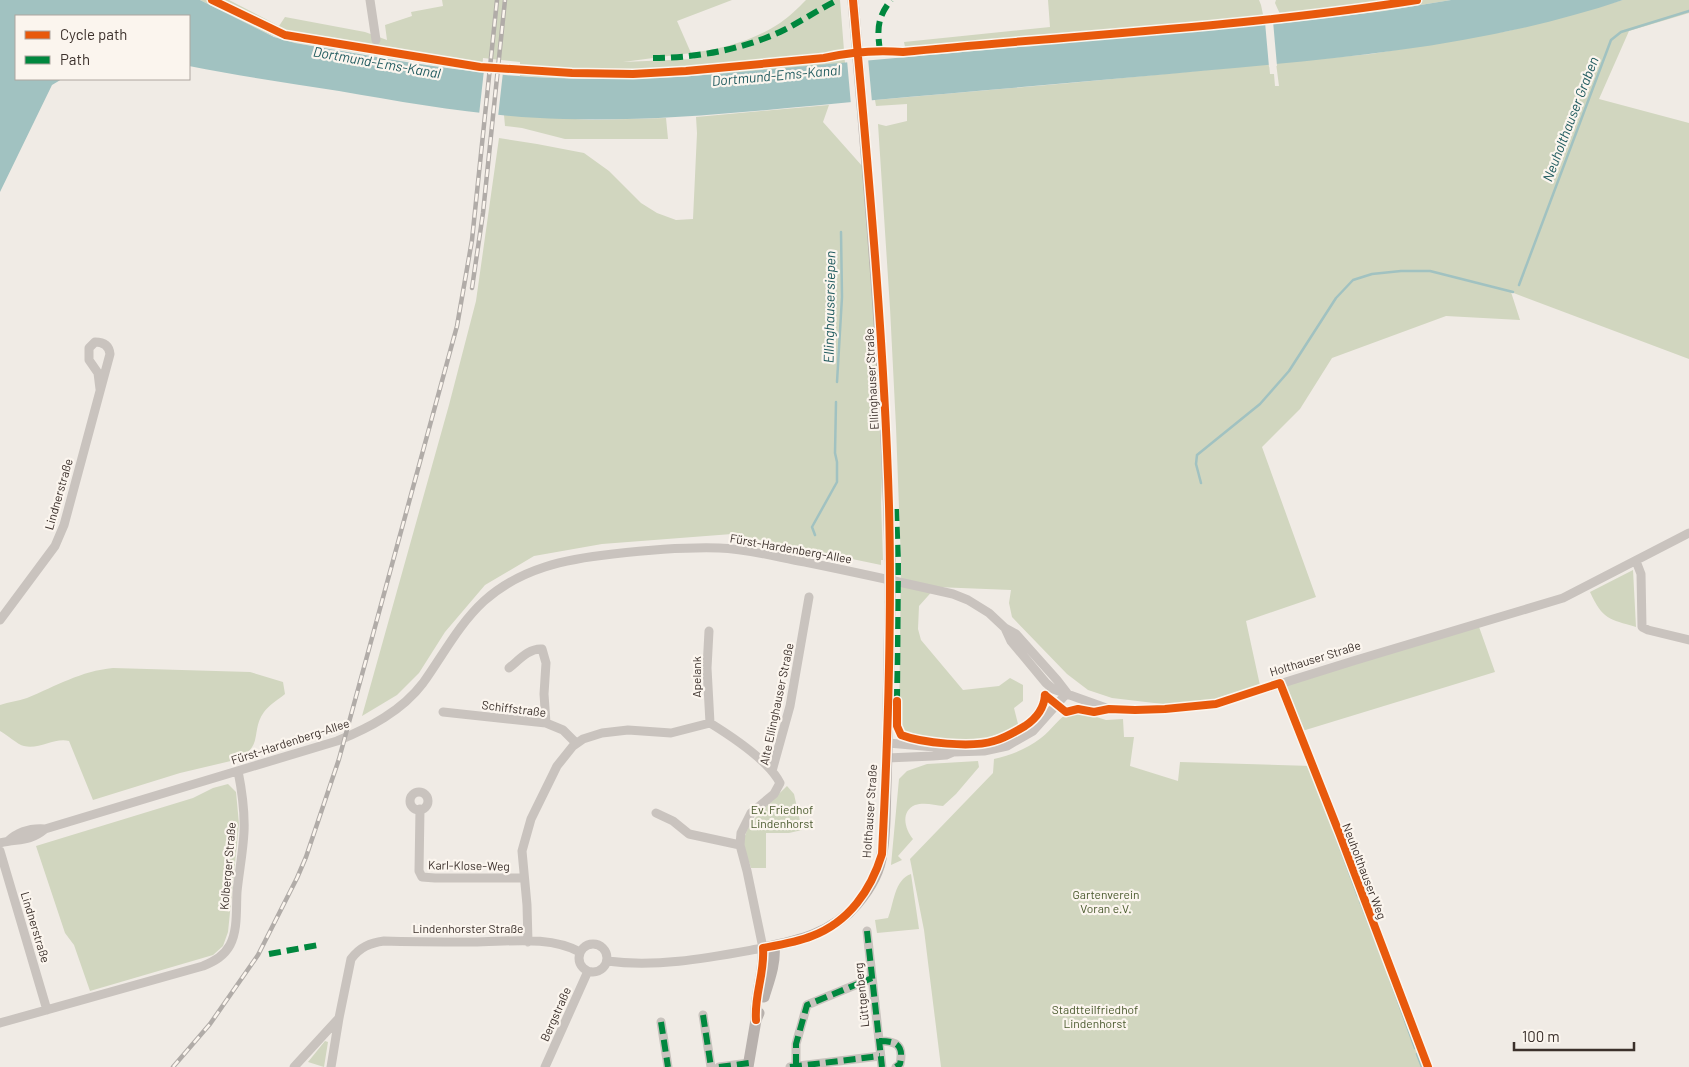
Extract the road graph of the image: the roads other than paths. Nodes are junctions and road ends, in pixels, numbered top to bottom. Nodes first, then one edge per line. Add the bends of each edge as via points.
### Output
1 (370, 0) edge
2 (853, 0) edge
3 (376, 40) dead end
4 (100, 390) junction
5 (1689, 534) edge
6 (1636, 561) junction
7 (809, 597) dead end
8 (0, 620) edge
9 (710, 631) dead end
10 (1689, 640) edge
11 (509, 668) dead end
12 (1280, 683) junction
13 (1067, 693) junction
14 (443, 712) dead end
15 (546, 723) junction
16 (710, 723) junction
17 (576, 742) junction
18 (888, 743) junction
19 (953, 752) junction
20 (887, 758) junction
21 (238, 771) junction
22 (772, 772) junction
23 (420, 809) dead end
24 (656, 814) dead end
25 (4, 842) edge
26 (740, 845) junction
27 (0, 851) edge
28 (524, 878) junction
29 (867, 931) dead end
30 (528, 942) junction
31 (769, 947) junction
32 (580, 952) junction
33 (607, 961) junction
34 (588, 971) junction
35 (872, 978) junction
36 (48, 1010) junction
37 (703, 1016) dead end
38 (339, 1018) junction
39 (661, 1022) dead end
40 (0, 1023) edge
41 (879, 1041) junction
42 (880, 1056) junction
43 (749, 1065) edge
44 (827, 1065) edge
45 (294, 1067) edge
46 (331, 1067) edge
47 (545, 1067) edge
48 (668, 1067) edge
49 (711, 1067) edge
50 (718, 1067) edge
51 (793, 1067) edge
52 (882, 1067) edge
53 (896, 1067) edge
54 (1428, 1067) edge

1 - 3 street
2 - 18 main road, Ellinghauser Straße, bridge via 879,304 885,424 890,560
4 - 4 street, Lindnerstraße via 110,349 101,342 94,342 89,348 89,360 98,373
4 - 8 street, Lindnerstraße via 55,546
5 - 6 street, Holthauser Straße
6 - 10 street via 1641,574 1642,627
6 - 12 street, Holthauser Straße via 1563,598
7 - 22 street, Alte Ellinghauser Straße via 790,706
9 - 16 street, Apelank via 707,674
11 - 15 street via 529,652 542,649 546,663
12 - 13 street, Holthauser Straße via 1216,704 1164,709 1109,709
12 - 54 street, Neuholthauser Weg
13 - 19 street, Holthauser Straße via 1033,731 1016,742 984,751
13 - 21 street, Fürst-Hardenberg-Allee via 1046,683 989,612 953,594 766,554 721,548 657,550 554,563 504,585 484,601 457,633 405,703 382,720 337,741
14 - 15 street, Schiffstraße
15 - 17 street, Schiffstraße via 563,730
16 - 17 street via 672,733 614,731
16 - 22 street
17 - 28 street via 557,766 531,819 522,852
18 - 19 street, Holthauser Straße via 946,748
18 - 20 main road, Ellinghauser Straße
19 - 20 street, Holthauser Straße
20 - 31 main road, Holthauser Straße via 882,854 870,884 857,904 829,928 811,937
21 - 25 street, Fürst-Hardenberg-Allee via 45,829 35,828
21 - 36 street, Kolberger Straße via 244,832 235,926 230,945 218,959 204,966
22 - 26 street, Alte Ellinghauser Straße via 780,783 774,794 752,813 741,833
23 - 28 street, Karl-Klose-Weg via 419,871 422,876
24 - 26 street via 674,821 689,834
26 - 31 street
27 - 36 street, Lindnerstraße
28 - 30 street
29 - 35 street, Lüttgenberg
30 - 32 street, Lindenhorster Straße via 556,943
30 - 38 street, Lindenhorster Straße via 370,943 351,959
31 - 33 street via 692,960
31 - 43 main road via 775,956 774,962 756,1020
32 - 33 street via 591,944 600,945 606,952
32 - 34 street via 579,961
33 - 34 street via 600,971
34 - 47 street, Bergstraße
35 - 41 street, Lüttgenberg
35 - 51 street via 807,1005
36 - 40 street
37 - 49 street
38 - 45 street
38 - 46 street
39 - 48 street
41 - 42 street, Lüttgenberg
41 - 53 street via 891,1041 899,1047 902,1054
42 - 44 street
42 - 52 street, Lüttgenberg
43 - 50 street
44 - 51 street

